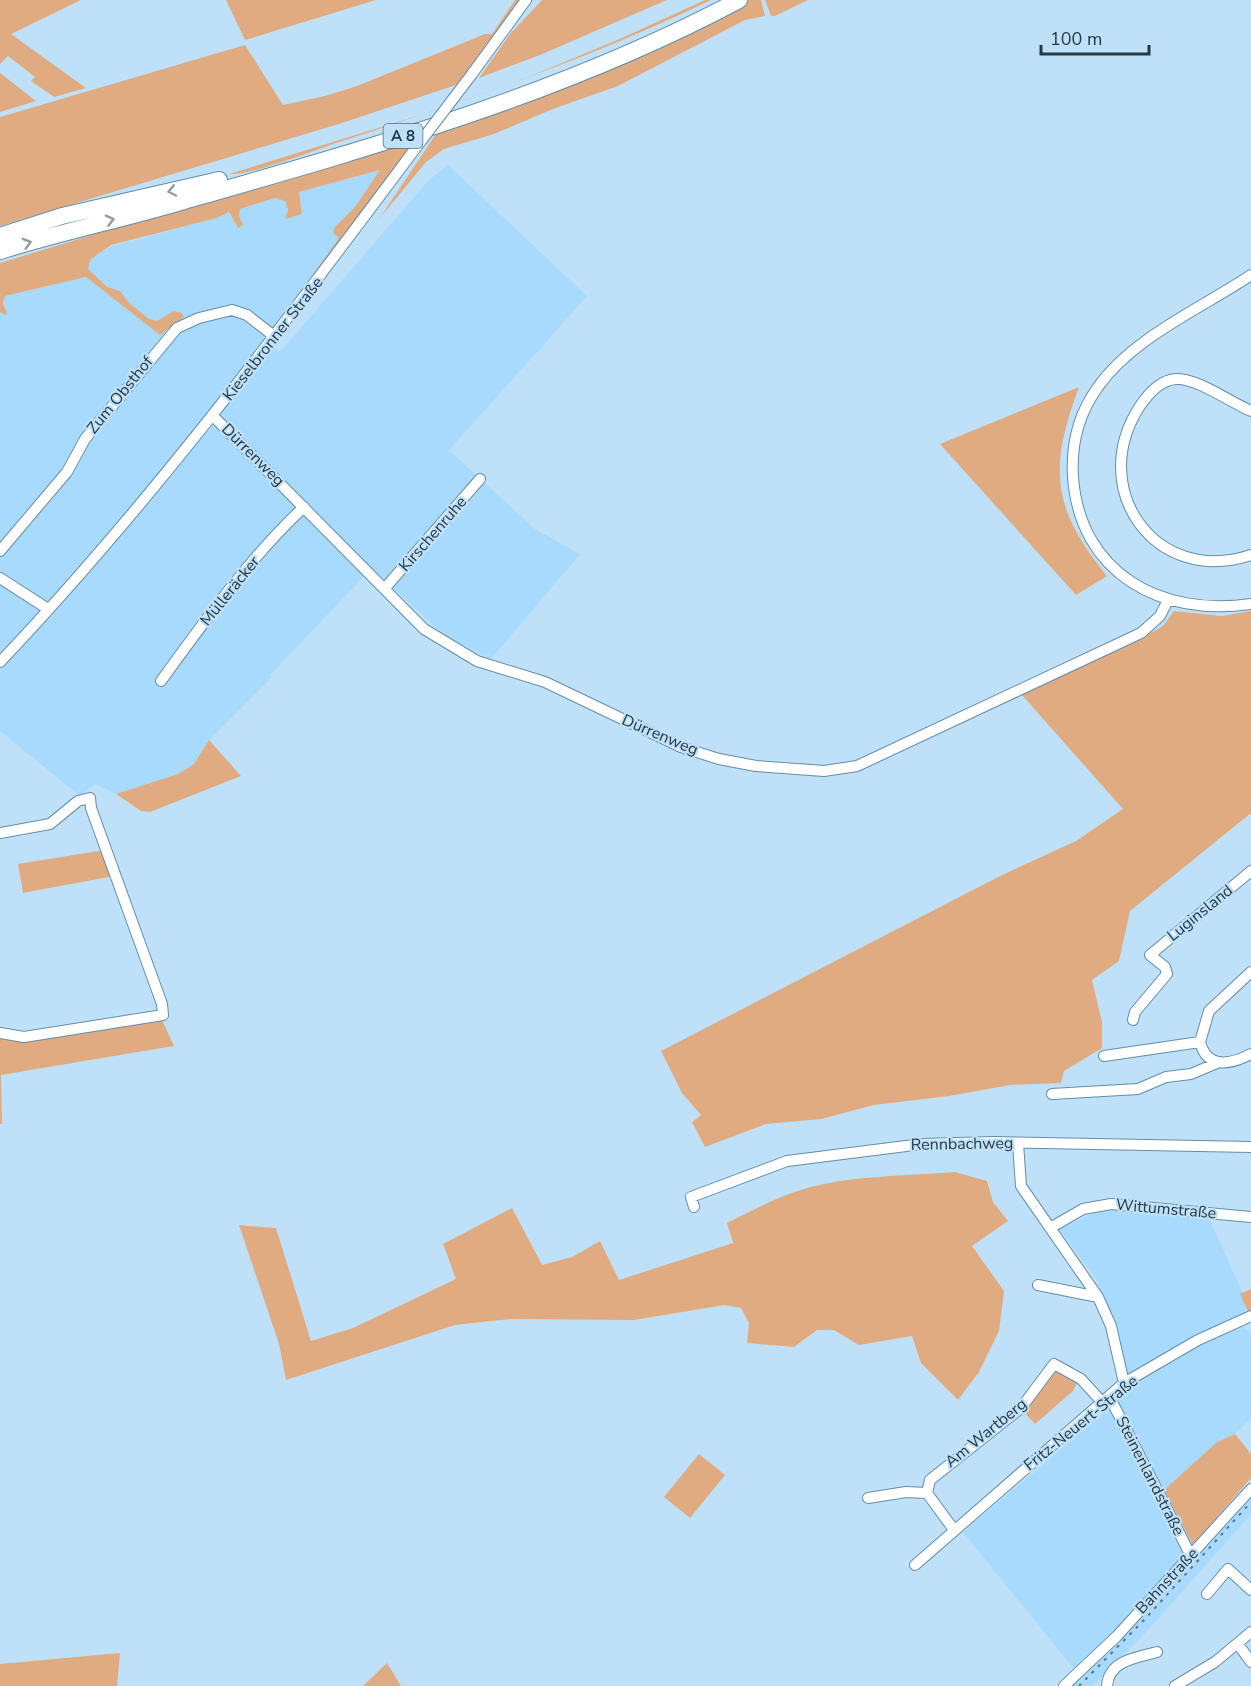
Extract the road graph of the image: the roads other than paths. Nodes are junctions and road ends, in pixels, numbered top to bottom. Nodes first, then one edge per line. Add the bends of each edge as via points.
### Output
1 (526, 0) edge
2 (722, 0) edge
3 (739, 0) edge
4 (0, 236) edge
5 (0, 251) edge
6 (1251, 275) edge
7 (275, 337) junction
8 (1251, 411) edge
9 (213, 416) junction
10 (480, 479) dead end
11 (304, 507) junction
12 (0, 551) edge
13 (1251, 555) edge
14 (0, 578) edge
15 (385, 588) junction
16 (1168, 600) junction
17 (1251, 604) edge
18 (48, 609) junction
19 (0, 662) edge
20 (161, 681) dead end
21 (0, 833) edge
22 (1251, 871) edge
23 (1251, 972) edge
24 (1133, 1020) dead end
25 (0, 1033) edge
26 (1200, 1042) junction
27 (1251, 1054) edge
28 (1104, 1056) dead end
29 (1217, 1063) junction
30 (1052, 1094) dead end
31 (1018, 1143) junction
32 (1251, 1147) edge
33 (694, 1207) dead end
34 (1251, 1217) edge
35 (1050, 1228) junction
36 (1038, 1285) dead end
37 (1098, 1297) junction
38 (1251, 1316) edge
39 (1124, 1383) junction
40 (1105, 1399) junction
41 (1251, 1489) edge
42 (927, 1493) junction
43 (868, 1498) dead end
44 (954, 1530) junction
45 (1191, 1556) junction
46 (915, 1565) dead end
47 (1251, 1590) edge
48 (1208, 1594) dead end
49 (1251, 1632) edge
50 (1238, 1644) junction
51 (1157, 1652) dead end
52 (1251, 1662) edge
53 (1064, 1686) edge
54 (1107, 1686) edge
55 (1175, 1686) edge

1 - 7 street, Kieselbronner Straße, bridge
2 -> 4 highway, A 8 via 604,55 485,102 241,175 62,216
5 -> 3 highway, A 8 via 372,146 505,102 604,63
6 - 16 street via 1151,338 1110,372 1088,403 1076,436 1074,491 1085,527 1105,560 1131,582
7 - 9 street, Kieselbronner Straße
7 - 12 street, Zum Obsthof via 247,315 232,310 177,328 85,439 67,472
8 - 13 street via 1190,381 1168,381 1154,390 1133,417 1120,462 1134,516 1158,544 1206,562
9 - 11 street, Dürrenweg
9 - 18 street, Kieselbronner Straße
10 - 15 street, Kirschenruhe
11 - 15 street, Dürrenweg
11 - 20 street, Mülleräcker via 284,526
14 - 18 street
15 - 16 street, Dürrenweg via 424,629 451,647 492,667 545,682 681,747 756,766 824,771 857,766 1141,633 1160,616
16 - 17 street via 1209,608
18 - 19 street, Kieselbronner Straße
21 - 25 street via 50,824 78,801 90,798 163,1015 24,1037
22 - 24 street, Luginsland via 1150,955 1165,967 1167,974 1135,1011
23 - 26 street via 1209,1011
26 - 28 street
26 - 29 street via 1207,1058
27 - 29 street via 1228,1064
29 - 30 street via 1138,1089
31 - 32 street, Rennbachweg
31 - 33 street, Rennbachweg via 922,1144 787,1161 692,1197
31 - 35 street via 1021,1185
34 - 35 street, Wittumstraße via 1112,1204 1083,1209
35 - 37 street
36 - 37 street
37 - 39 street via 1111,1326
38 - 39 street, Fritz-Neuert-Straße via 1198,1340
39 - 40 street, Fritz-Neuert-Straße
40 - 42 street, Am Wartberg via 1054,1364 1021,1408 937,1473 930,1480
40 - 44 street, Fritz-Neuert-Straße
40 - 45 street, Steinenlandstraße
41 - 45 street, Bahnstraße
42 - 43 street
42 - 44 street
44 - 46 street, Fritz-Neuert-Straße
45 - 53 street, Bahnstraße
47 - 48 street via 1228,1569
49 - 50 street
50 - 52 street
50 - 55 street
51 - 54 street via 1112,1669

